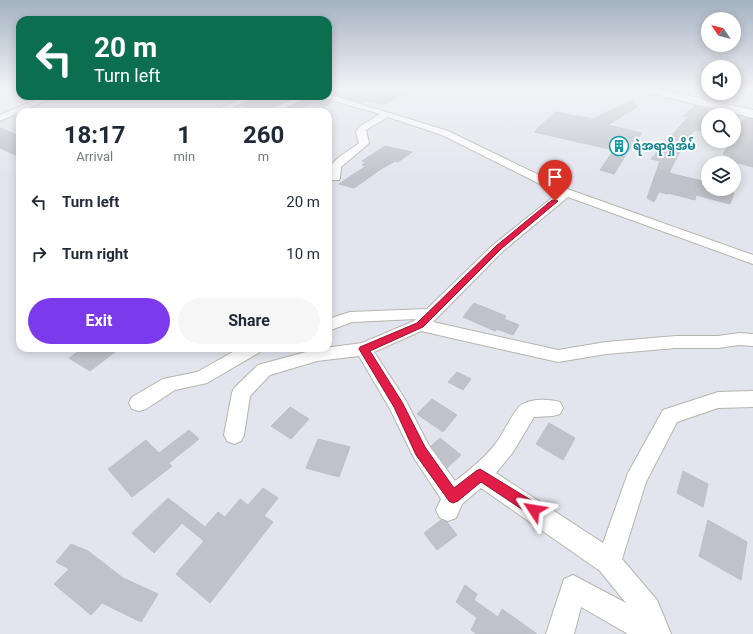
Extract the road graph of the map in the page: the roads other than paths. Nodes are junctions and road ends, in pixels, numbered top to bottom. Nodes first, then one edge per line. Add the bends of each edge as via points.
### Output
1 (379, 119) edge
2 (401, 119) edge
3 (335, 178) dead end
4 (566, 192) junction
5 (753, 260) edge
6 (426, 320) junction
7 (332, 324) edge
8 (753, 340) edge
9 (364, 349) junction
10 (247, 352) edge
11 (753, 399) edge
12 (139, 403) dead end
13 (553, 408) dead end
14 (234, 435) dead end
15 (480, 475) junction
16 (609, 562) junction
17 (560, 634) edge
18 (656, 634) edge

1 - 3 street via 362,129 364,143 360,149 337,164
2 - 4 street via 445,133
4 - 5 street
4 - 6 street via 498,248
6 - 7 street via 402,314 350,317
6 - 8 street via 558,356 606,348
6 - 9 street
9 - 14 street via 317,355 264,370 241,393
9 - 15 street via 398,405 451,504
10 - 12 street via 201,378 170,384
11 - 16 street via 718,400 670,416 636,480
13 - 15 street via 535,408 527,411 506,446
15 - 16 street
16 - 18 street via 648,609
17 - 18 street via 573,588

